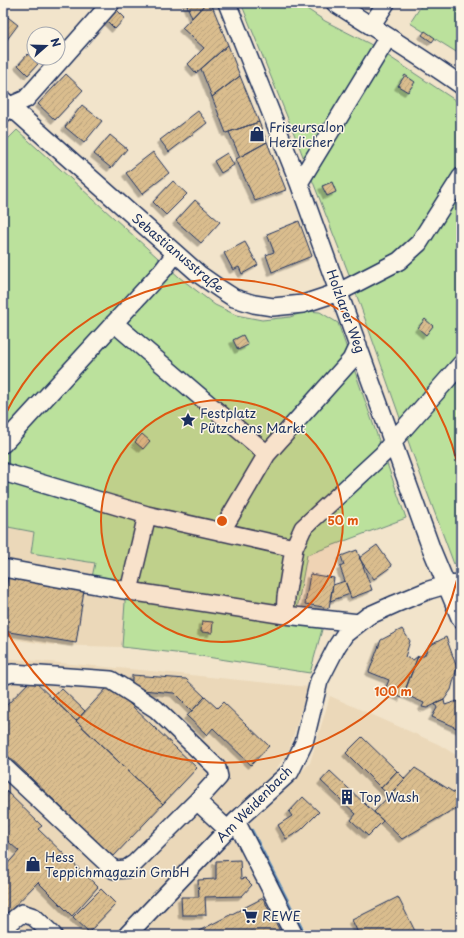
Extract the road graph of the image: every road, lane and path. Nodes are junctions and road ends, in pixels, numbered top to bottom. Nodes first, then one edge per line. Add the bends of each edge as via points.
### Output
1 (111, 3) edge
2 (227, 3) edge
3 (335, 3) edge
4 (386, 3) edge
5 (371, 26) junction
6 (388, 37) junction
7 (461, 85) edge
8 (5, 106) edge
9 (461, 177) edge
10 (299, 183) junction
11 (175, 254) junction
12 (339, 292) junction
13 (114, 323) junction
14 (358, 345) junction
15 (461, 364) edge
16 (393, 442) junction
17 (3, 444) edge
18 (267, 454) junction
19 (3, 472) edge
20 (147, 515) junction
21 (221, 532) junction
22 (294, 548) junction
23 (3, 568) edge
24 (454, 585) edge
25 (129, 591) junction
26 (285, 615) junction
27 (461, 620) edge
28 (359, 623) junction
29 (3, 676) edge
30 (3, 766) edge
31 (198, 801) junction
32 (232, 826) junction
33 (3, 928) edge
34 (53, 935) edge
35 (127, 935) edge
36 (294, 935) edge

1 - 8 street via 26,99
2 - 10 street, Holzlarer Weg
3 - 5 street
4 - 5 street
5 - 6 street
6 - 7 street
6 - 10 street
8 - 11 street, Sebastianusstraße
9 - 12 street, Sebastianusstraße via 419,243 399,261
10 - 12 street, Holzlarer Weg
11 - 12 street, Sebastianusstraße via 234,298 254,304 273,307 303,304
11 - 13 street
12 - 14 street, Holzlarer Weg
13 - 17 street
13 - 18 street
14 - 16 street, Holzlarer Weg
14 - 18 street via 351,360
15 - 16 street
16 - 22 street via 384,454 303,528
16 - 24 street, Holzlarer Weg via 432,548
18 - 21 street
19 - 20 street
20 - 21 street
20 - 25 street
21 - 22 street
22 - 26 street
23 - 25 street
24 - 27 street, Holzlarer Weg
24 - 28 street, Am Weidenbach via 395,604
25 - 26 street
26 - 28 street
28 - 32 street, Am Weidenbach via 337,646 319,681 304,743 290,772
29 - 31 street via 12,672 111,680 156,708 217,768 219,777
30 - 31 street via 114,870 126,869 135,863
31 - 32 street
32 - 35 street, Am Weidenbach
32 - 36 street
33 - 34 street via 22,913 34,916

